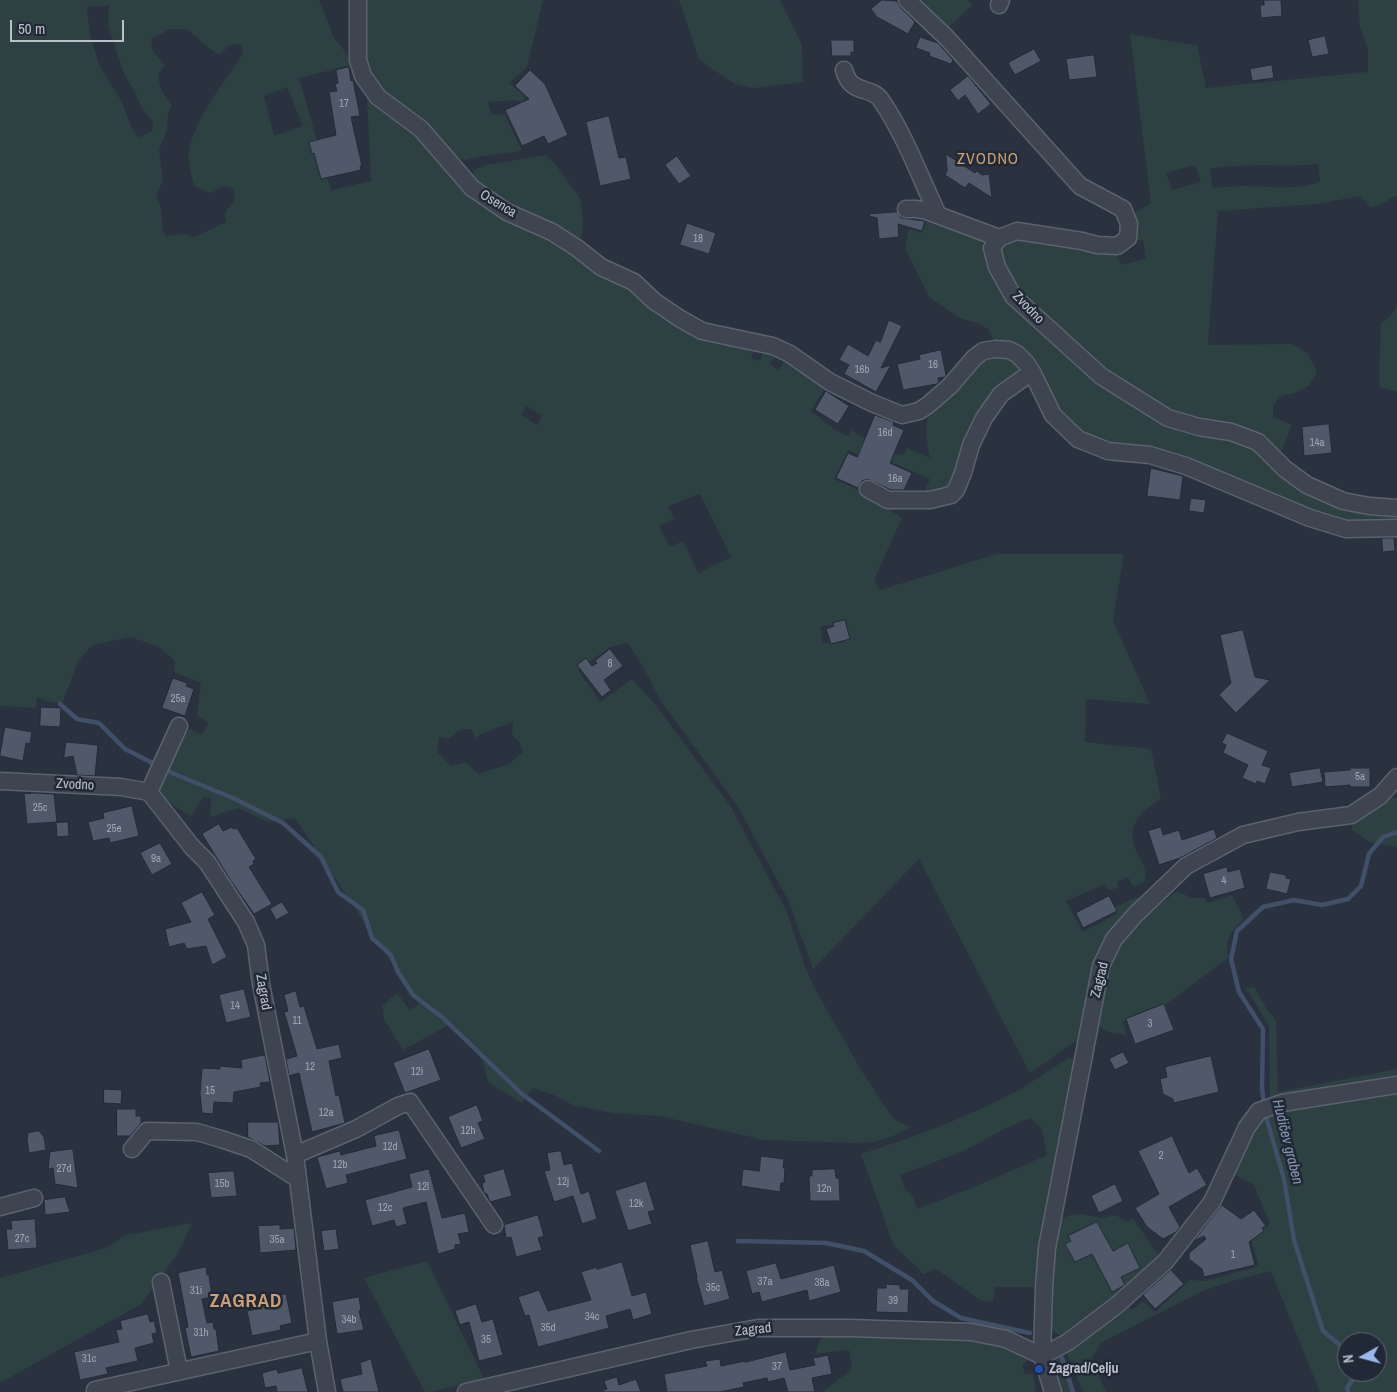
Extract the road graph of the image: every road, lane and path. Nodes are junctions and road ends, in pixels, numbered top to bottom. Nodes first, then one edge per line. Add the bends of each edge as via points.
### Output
1 (358, 0) edge
2 (907, 0) edge
3 (844, 70) dead end
4 (906, 210) dead end
5 (938, 215) junction
6 (999, 238) junction
7 (1032, 372) junction
8 (868, 489) dead end
9 (1397, 508) edge
10 (1397, 528) edge
11 (179, 726) dead end
12 (1397, 777) edge
13 (0, 781) edge
14 (149, 792) junction
15 (1397, 1085) edge
16 (132, 1149) dead end
17 (295, 1155) junction
18 (298, 1179) junction
19 (34, 1198) dead end
20 (0, 1207) edge
21 (494, 1225) dead end
22 (161, 1282) dead end
23 (318, 1341) junction
24 (1042, 1356) junction
25 (179, 1371) junction
26 (96, 1390) dead end
27 (326, 1392) edge
28 (466, 1392) edge
29 (1053, 1392) edge

1 - 7 street, Osenca via 358,60 363,76 378,97 421,129 472,188 507,212 552,232 601,267 634,282 654,301 702,331 773,346 830,382 902,415 919,412 928,405 983,351 1009,350 1017,354
2 - 6 street via 946,38 1080,186 1122,209 1129,224 1128,238 1117,246 1017,231
3 - 5 street via 847,81 853,86 879,98
4 - 5 street via 916,209
5 - 6 street
6 - 9 street, Zvodno via 992,248 997,267 1014,296 1101,376 1168,418 1231,432 1258,442 1307,485 1343,501
7 - 8 street via 1002,394 984,418 956,490 951,495 930,500 888,500
7 - 10 street via 1053,416 1078,439 1108,451 1150,455 1186,466 1346,530
11 - 14 street
12 - 24 street, Zagrad via 1380,796 1351,815 1298,822 1243,835 1186,866 1114,939 1101,966 1047,1248
13 - 14 street, Zvodno via 121,787
14 - 17 street, Zagrad via 207,862 246,922 256,945
15 - 24 street via 1266,1108 1247,1127 1212,1202 1165,1262 1117,1305 1068,1342
16 - 18 street via 147,1131 197,1132 251,1149
17 - 18 street, Zagrad
17 - 21 street via 410,1102
18 - 23 street, Zagrad
19 - 20 street
22 - 25 street
23 - 25 street
23 - 27 street, Zagrad
24 - 28 street, Zagrad via 1006,1339 971,1332 758,1328 691,1340
24 - 29 street, Zagrad
25 - 26 street

